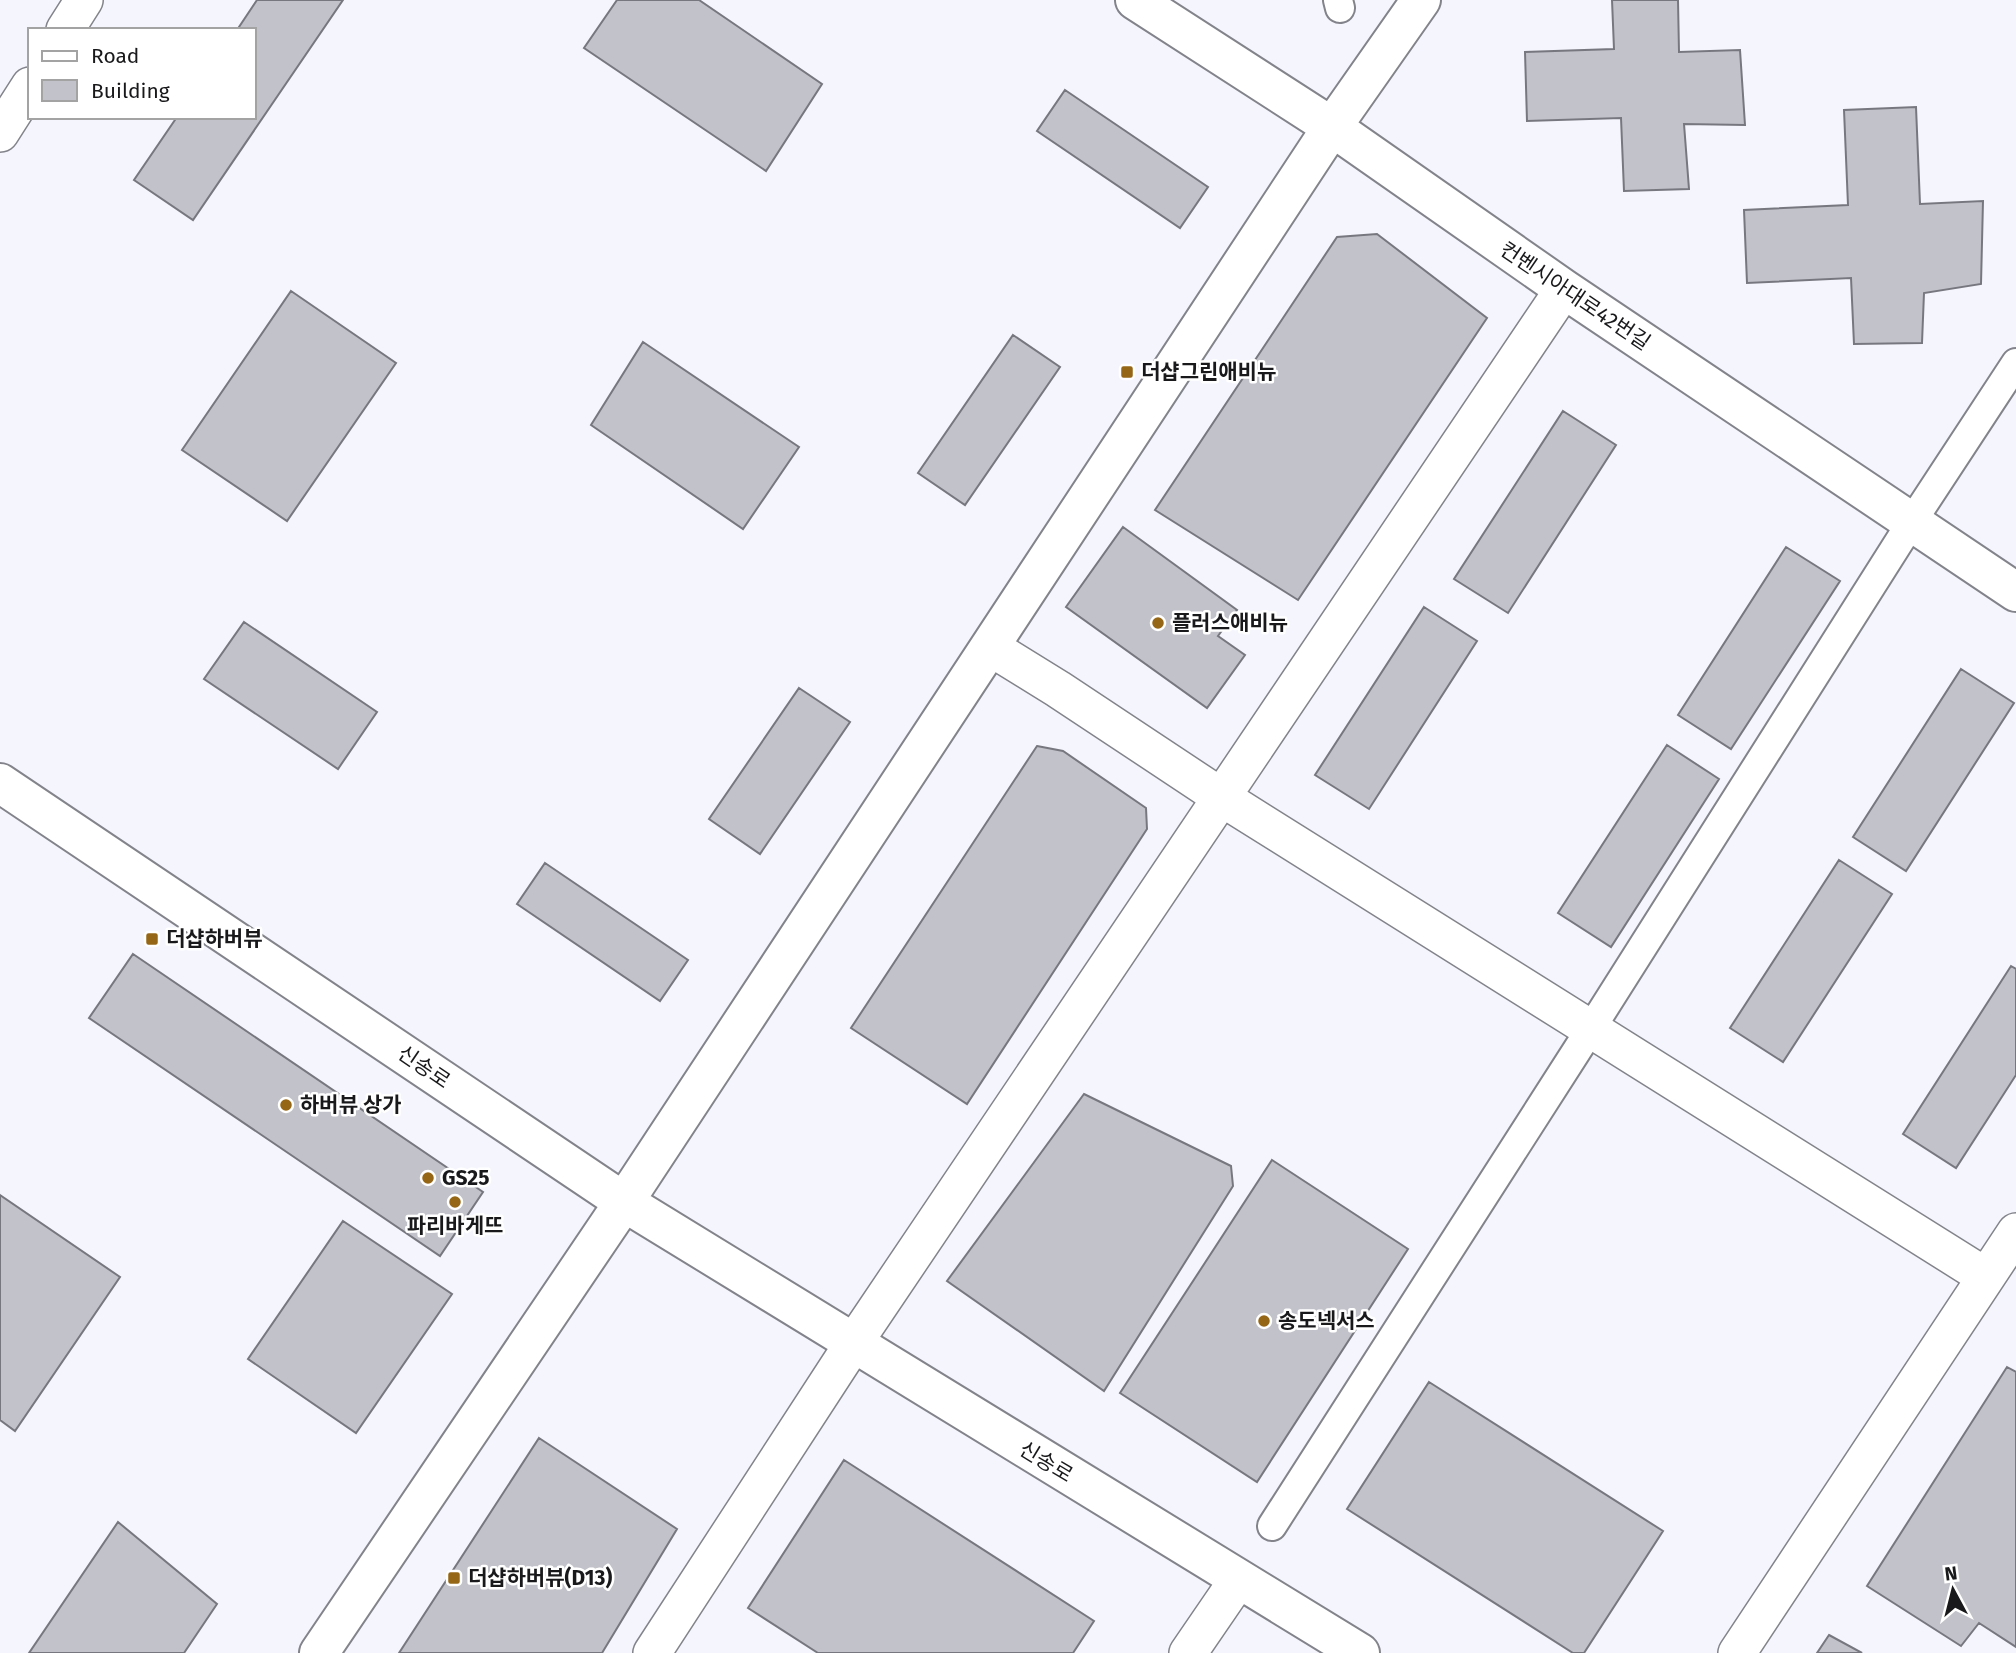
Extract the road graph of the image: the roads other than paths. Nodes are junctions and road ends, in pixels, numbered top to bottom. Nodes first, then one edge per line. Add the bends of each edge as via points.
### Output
1 (84, 0) edge
2 (1135, 0) edge
3 (1421, 0) edge
4 (66, 28) edge
5 (28, 89) edge
6 (1332, 127) junction
7 (0, 133) edge
8 (1564, 289) junction
9 (2016, 363) edge
10 (1911, 523) junction
11 (2016, 592) edge
12 (990, 647) junction
13 (0, 783) edge
14 (1221, 797) junction
15 (1590, 1030) junction
16 (624, 1202) junction
17 (2016, 1232) edge
18 (1986, 1277) junction
19 (853, 1344) junction
20 (1272, 1526) dead end
21 (1238, 1580) junction
22 (319, 1653) edge
23 (652, 1653) edge
24 (1188, 1653) edge
25 (1360, 1653) edge
26 (1737, 1653) edge

1 - 4 street
2 - 6 street, 컨벤시아대로42번길
3 - 6 street
5 - 7 street
6 - 8 street, 컨벤시아대로42번길
6 - 12 street
8 - 10 street, 컨벤시아대로42번길
8 - 14 street
9 - 10 street
10 - 11 street, 컨벤시아대로42번길
10 - 15 street
12 - 14 street
12 - 16 street
13 - 16 street, 신송로
14 - 15 street
14 - 19 street
15 - 18 street
15 - 20 street
16 - 19 street, 신송로
16 - 22 street
17 - 18 street
18 - 26 street
19 - 21 street, 신송로
19 - 23 street
21 - 24 street
21 - 25 street, 신송로

